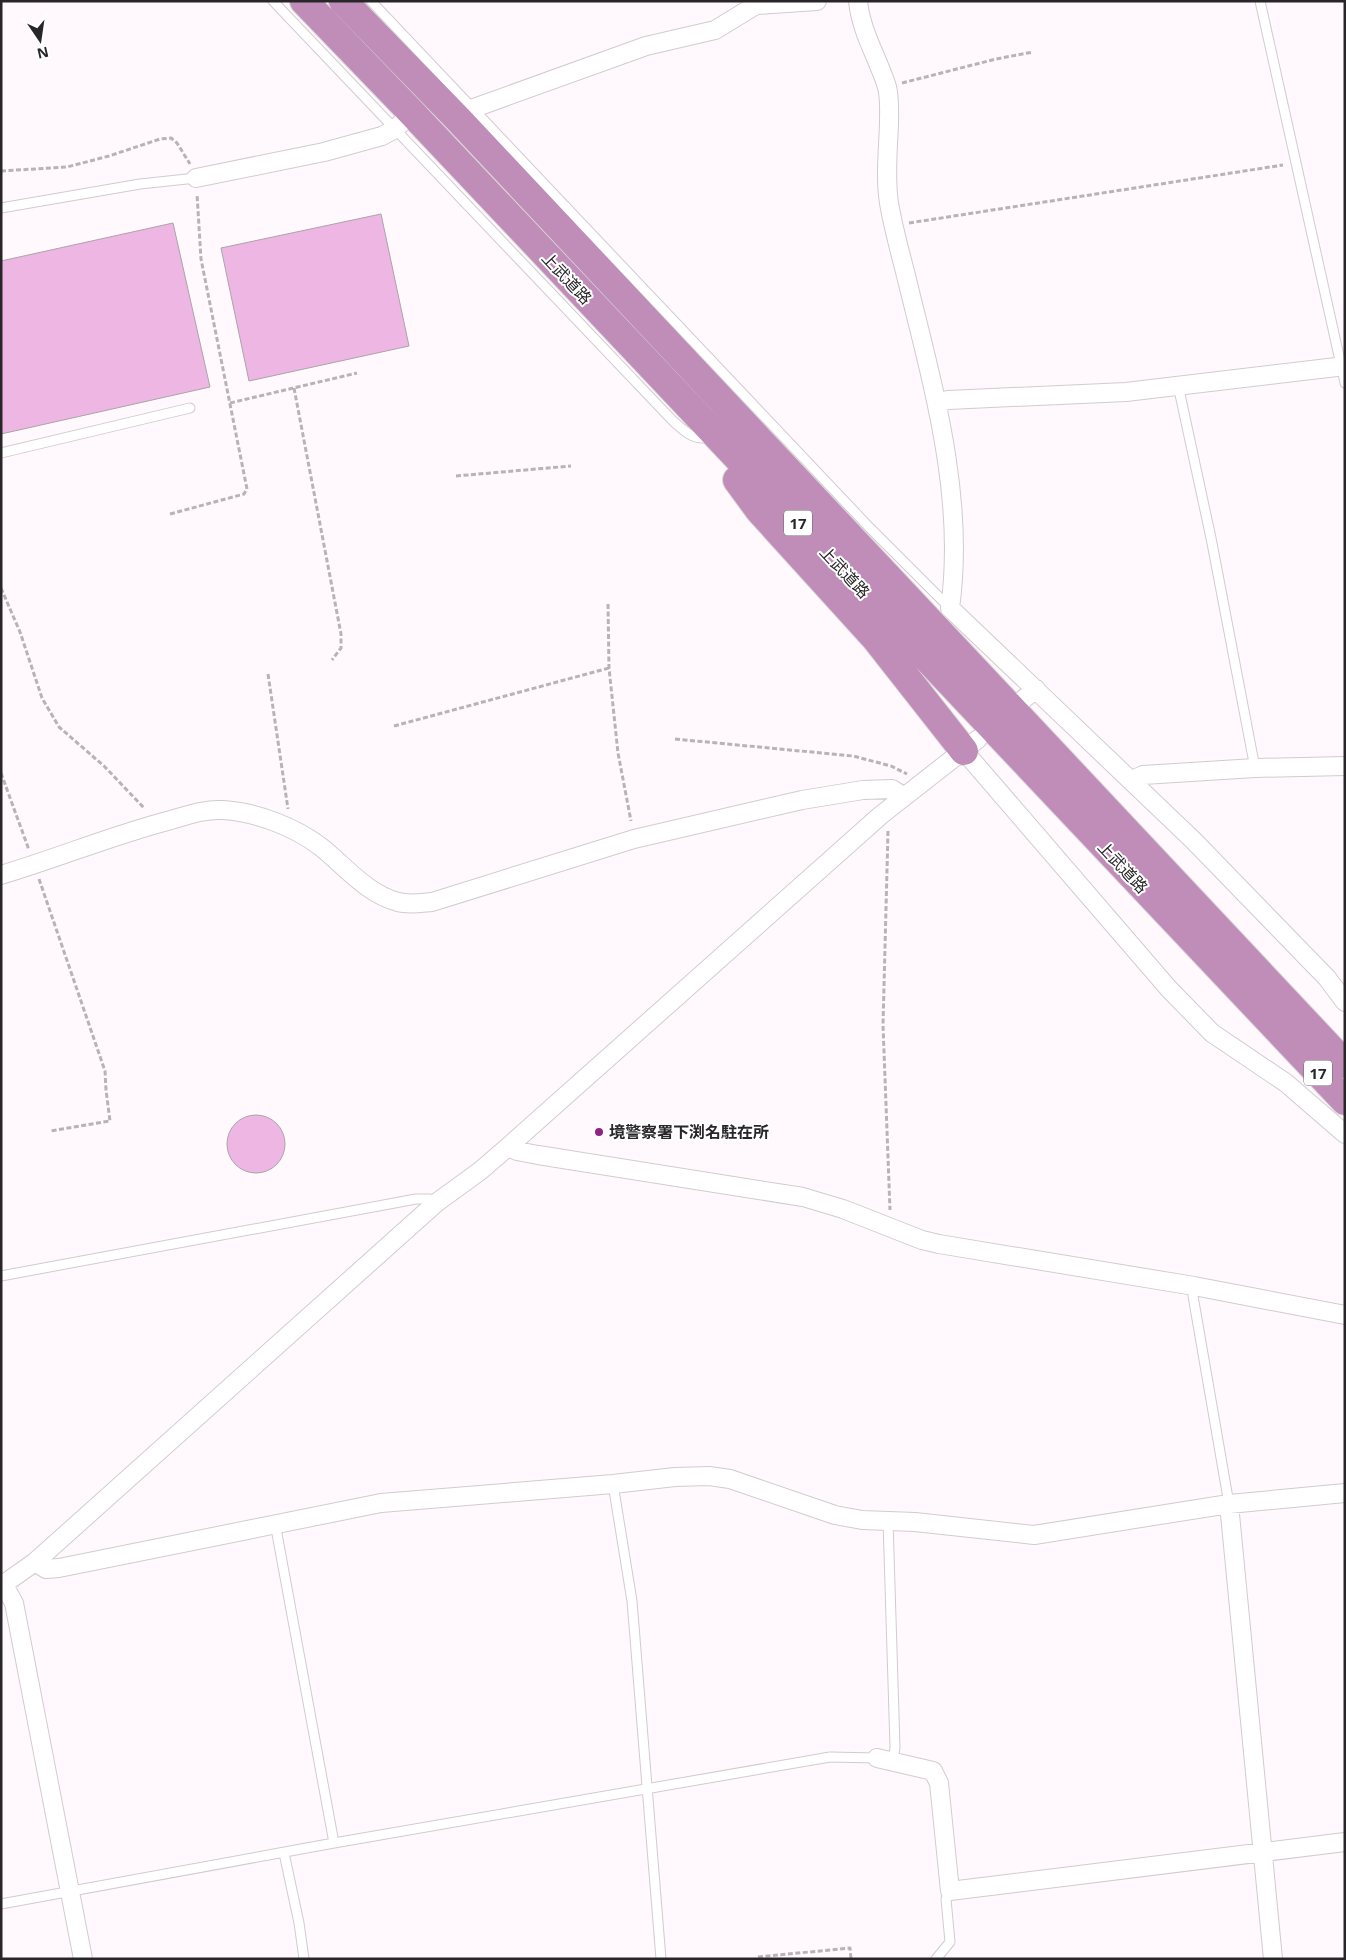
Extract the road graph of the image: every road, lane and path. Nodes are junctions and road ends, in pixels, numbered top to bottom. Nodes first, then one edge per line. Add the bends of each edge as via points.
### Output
1 (273, 1) edge
2 (304, 1) edge
3 (343, 1) edge
4 (371, 1) edge
5 (817, 1) edge
6 (858, 1) edge
7 (1260, 1) edge
8 (755, 3) edge
9 (1033, 52) dead end
10 (887, 87) junction
11 (466, 114) junction
12 (404, 121) junction
13 (1297, 162) junction
14 (1, 171) edge
15 (196, 178) junction
16 (1, 208) edge
17 (893, 225) junction
18 (1344, 372) edge
19 (357, 373) dead end
20 (1178, 386) junction
21 (294, 388) junction
22 (675, 393) junction
23 (230, 403) junction
24 (937, 403) junction
25 (190, 408) dead end
26 (705, 438) junction
27 (1, 453) edge
28 (571, 466) dead end
29 (456, 476) dead end
30 (170, 514) dead end
31 (1, 588) edge
32 (608, 604) dead end
33 (950, 608) junction
34 (332, 660) dead end
35 (609, 668) junction
36 (268, 674) dead end
37 (1036, 688) junction
38 (1020, 702) dead end
39 (394, 726) dead end
40 (675, 740) dead end
41 (971, 745) junction
42 (1345, 766) edge
43 (1255, 768) junction
44 (1, 773) edge
45 (1132, 780) junction
46 (917, 786) junction
47 (903, 796) junction
48 (881, 815) junction
49 (159, 823) junction
50 (287, 827) junction
51 (634, 839) junction
52 (34, 865) junction
53 (1, 875) edge
54 (1345, 1002) edge
55 (1300, 1035) junction
56 (1345, 1064) edge
57 (1345, 1101) edge
58 (50, 1131) dead end
59 (1345, 1134) edge
60 (509, 1146) junction
61 (436, 1203) junction
62 (891, 1228) junction
63 (1, 1276) edge
64 (1194, 1286) junction
65 (1345, 1315) edge
66 (613, 1484) junction
67 (1345, 1493) edge
68 (1229, 1504) junction
69 (888, 1521) junction
70 (275, 1523) junction
71 (35, 1562) junction
72 (2, 1585) edge
73 (885, 1760) junction
74 (647, 1790) junction
75 (1345, 1842) edge
76 (334, 1843) junction
77 (1263, 1851) junction
78 (284, 1853) junction
79 (950, 1891) junction
80 (69, 1892) junction
81 (1, 1904) edge
82 (758, 1958) dead end
83 (83, 1959) edge
84 (304, 1959) edge
85 (661, 1959) edge
86 (852, 1959) edge
87 (936, 1959) edge
88 (1273, 1959) edge

1 - 12 lane
2 - 12 highway, 上武道路 / 17
3 - 11 highway, 上武道路 / 17
4 - 11 lane
5 - 8 street
6 - 10 street via 859,13
7 - 13 lane
8 - 11 street via 714,30 646,46
9 - 10 path
10 - 17 street via 890,105 887,189
11 - 33 lane
11 - 55 highway, 上武道路 / 17
12 - 15 street via 382,136 324,152
12 - 22 highway, 上武道路 / 17
12 - 26 lane via 673,422 692,436
13 - 17 path
13 - 18 lane
14 - 15 path via 67,167 171,138 188,158
15 - 16 lane via 140,184
15 - 23 path via 201,259
17 - 24 street
18 - 20 street
19 - 21 path
20 - 24 street via 1116,393
20 - 43 lane
21 - 23 path
21 - 34 path via 341,634 341,648
22 - 26 highway
22 - 55 highway, 上武道路 / 17
23 - 30 path via 247,489 244,494
24 - 33 street via 952,505
25 - 27 lane
26 - 41 highway via 759,510
28 - 29 path
31 - 49 path via 42,698 59,727 104,766
32 - 35 path
33 - 37 street
35 - 39 path
35 - 51 path via 618,753
36 - 50 path via 289,816
37 - 38 street
37 - 45 street
40 - 46 path via 853,756 891,766 909,776
41 - 46 street
41 - 59 street via 1169,989 1212,1033 1286,1083
42 - 43 street
43 - 45 street via 1143,775
44 - 52 path
45 - 54 street via 1327,978
46 - 47 street
47 - 48 street
47 - 51 street via 892,789 802,800
48 - 60 street
48 - 62 path via 888,829 883,1026
49 - 50 street via 222,810
49 - 52 street
50 - 51 street via 320,846 364,884 386,898 411,904 432,902
52 - 53 street
52 - 58 path via 105,1071 110,1121
55 - 56 highway, 上武道路 / 17
55 - 57 highway, 上武道路 / 17
60 - 61 street
60 - 62 street via 538,1155 803,1196
61 - 63 lane via 430,1199 416,1199
61 - 71 street
62 - 64 street via 939,1244
64 - 65 street
64 - 68 lane via 1193,1296
66 - 69 street via 675,1477 716,1477 835,1515
66 - 70 street via 381,1503
66 - 74 lane via 632,1601
67 - 68 street
68 - 69 street via 1034,1535
68 - 77 street
69 - 73 lane via 895,1747
70 - 71 street via 60,1568 46,1569
70 - 76 lane
71 - 72 street
72 - 80 street via 14,1603
73 - 74 lane via 830,1757
73 - 79 street via 933,1771 939,1783
74 - 76 lane
74 - 85 lane
75 - 77 street
76 - 78 lane
77 - 79 street
77 - 88 street
78 - 80 lane
78 - 84 lane
79 - 87 lane via 946,1899 950,1942
80 - 81 lane
80 - 83 street
82 - 86 path via 850,1948

